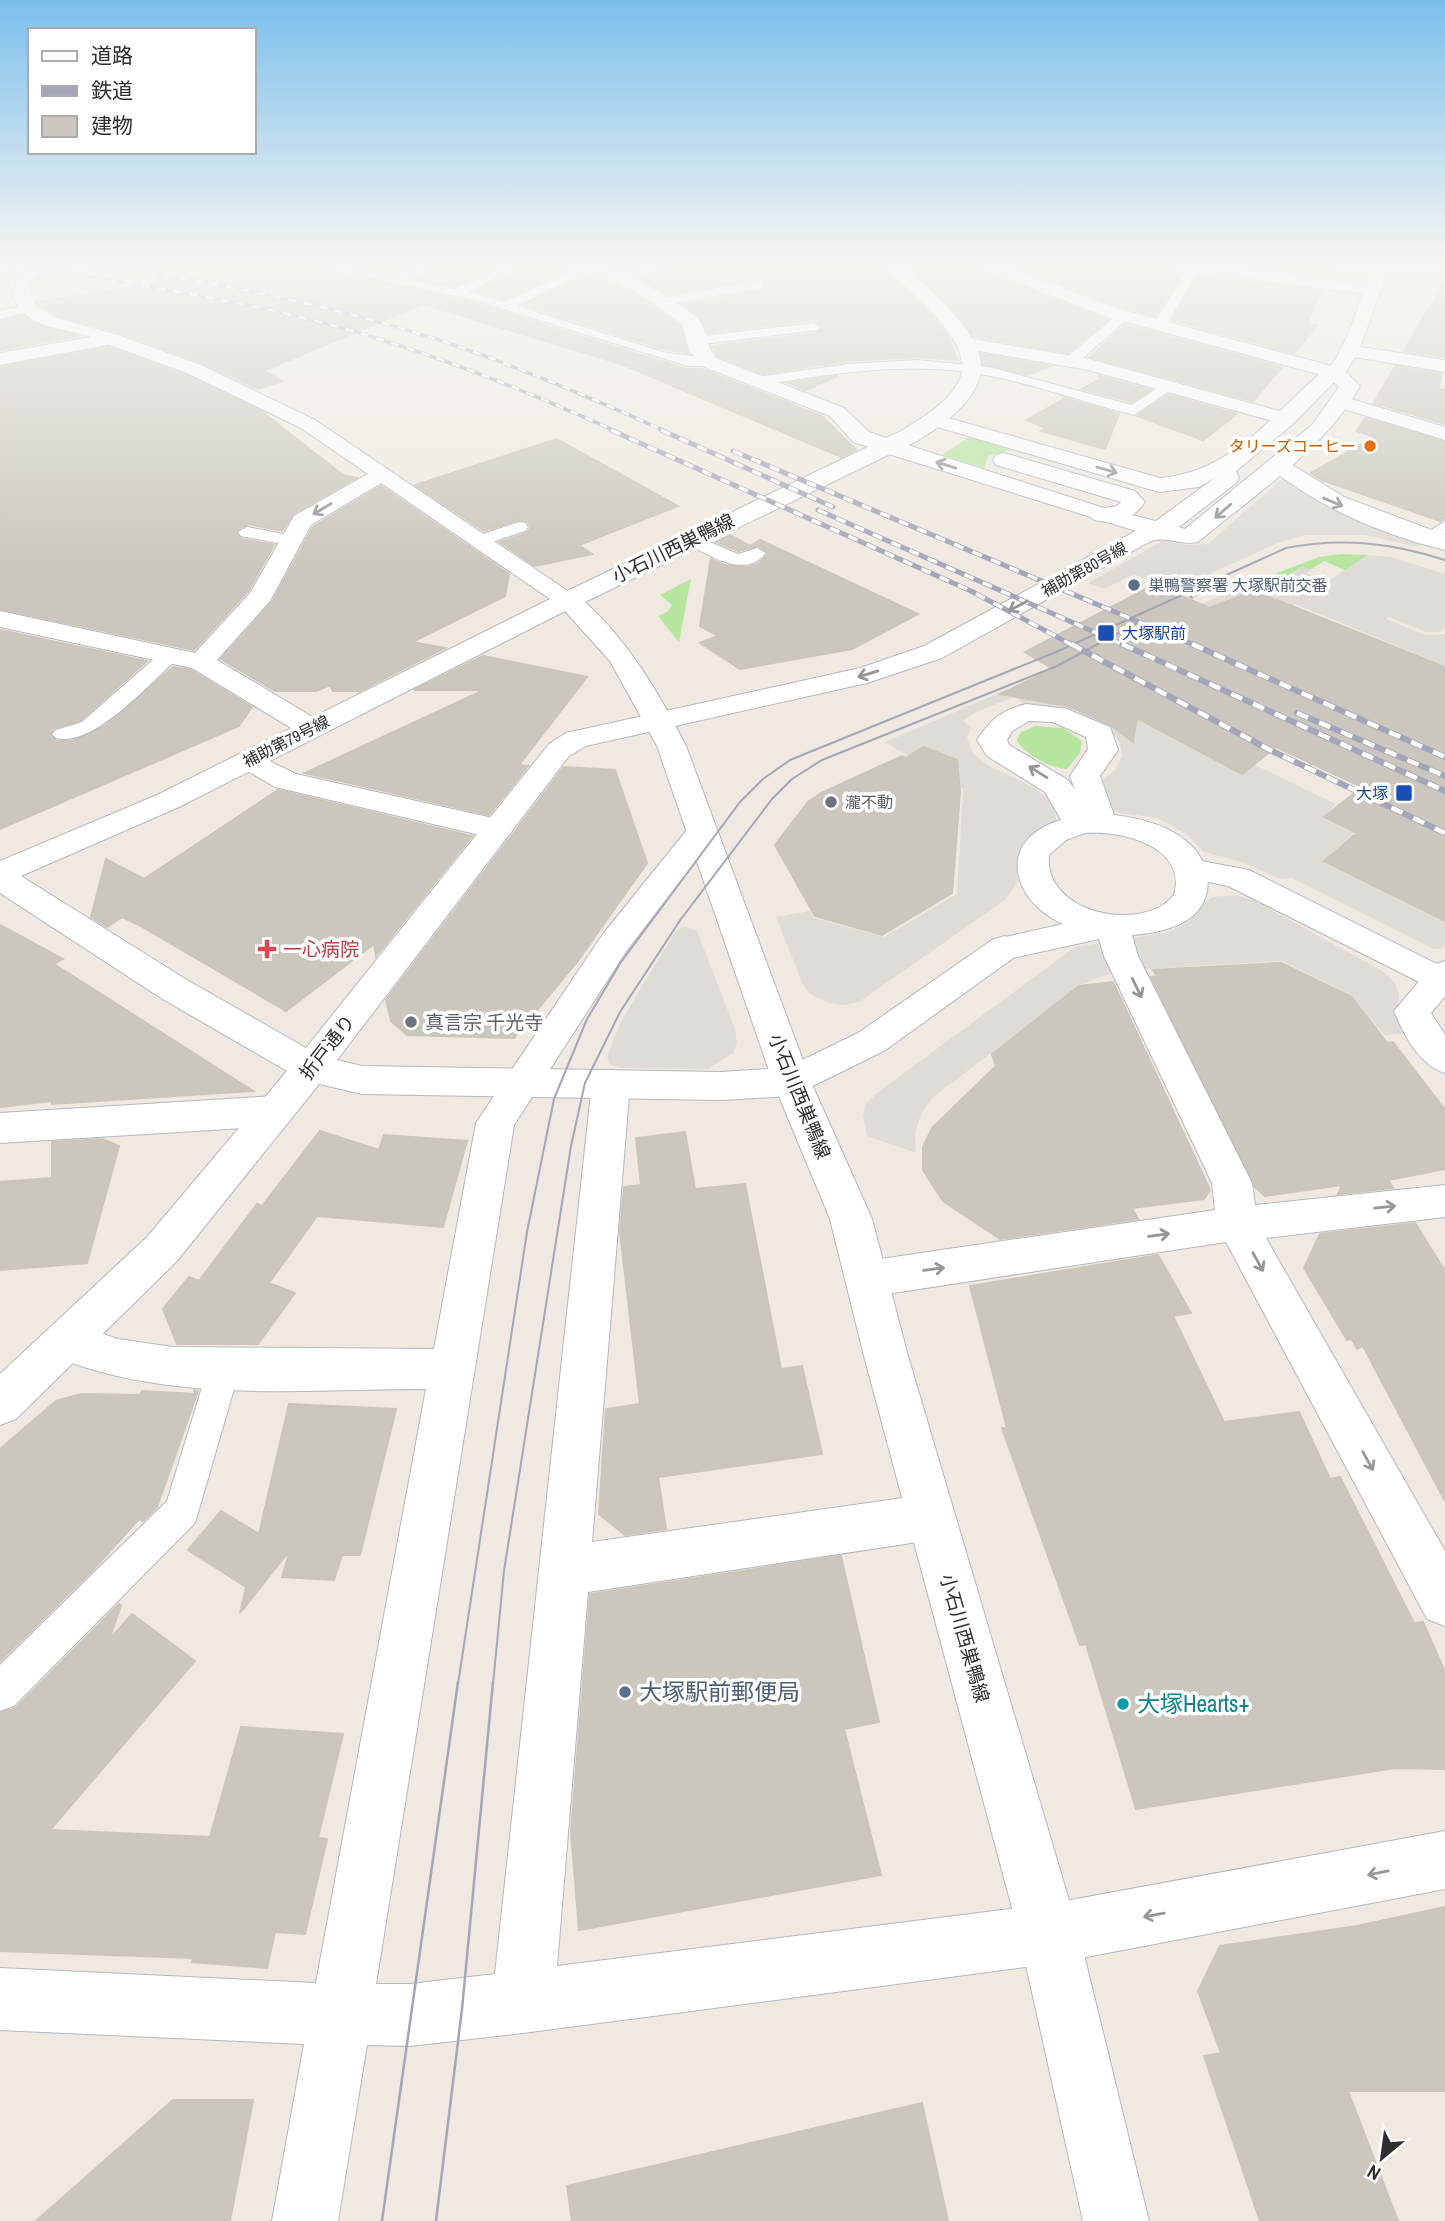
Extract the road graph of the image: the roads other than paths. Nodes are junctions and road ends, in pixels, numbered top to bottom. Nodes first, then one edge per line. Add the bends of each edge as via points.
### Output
1 (179, 364) edge
2 (713, 364) edge
3 (972, 364) edge
4 (1076, 364) edge
5 (1301, 364) edge
6 (1342, 364) edge
7 (972, 368) junction
8 (1336, 373) junction
9 (758, 381) junction
10 (1168, 387) junction
11 (1341, 402) junction
12 (1287, 419) junction
13 (934, 420) junction
14 (1441, 430) edge
15 (887, 446) junction
16 (1041, 451) junction
17 (1278, 463) junction
18 (1224, 468) junction
19 (1005, 472) junction
20 (380, 474) junction
21 (1159, 485) junction
22 (1191, 509) junction
23 (1102, 515) junction
24 (519, 527) dead end
25 (1160, 530) junction
26 (247, 532) dead end
27 (1440, 535) edge
28 (691, 539) junction
29 (292, 541) junction
30 (480, 541) junction
31 (757, 553) dead end
32 (568, 600) junction
33 (0, 620) edge
34 (170, 655) junction
35 (201, 662) junction
36 (662, 722) junction
37 (311, 728) junction
38 (63, 734) dead end
39 (249, 760) junction
40 (496, 829) junction
41 (702, 832) junction
42 (1032, 869) junction
43 (1191, 869) junction
44 (0, 875) edge
45 (1112, 925) junction
46 (1004, 948) junction
47 (1443, 978) edge
48 (1445, 1059) edge
49 (311, 1068) junction
50 (792, 1082) junction
51 (522, 1083) junction
52 (611, 1084) junction
53 (276, 1111) junction
54 (0, 1128) edge
55 (1445, 1200) edge
56 (1237, 1224) junction
57 (867, 1279) junction
58 (67, 1342) junction
59 (224, 1368) junction
60 (451, 1369) junction
61 (0, 1404) edge
62 (932, 1517) junction
63 (564, 1571) junction
64 (1445, 1601) edge
65 (0, 1692) edge
66 (1445, 1860) edge
67 (1049, 1934) junction
68 (0, 1999) edge
69 (523, 2002) junction
70 (341, 2015) junction
71 (305, 2221) edge
72 (1116, 2221) edge

1 - 20 street via 309,424
2 - 9 street
3 - 7 street
4 - 10 street
5 - 8 street
6 - 8 street, 補助第80号線
7 - 9 lane via 868,368
7 - 10 lane via 1133,410
7 - 13 street, 小石川西巣鴨線 via 959,396
8 - 11 street via 1350,386
8 - 12 street, 補助第80号線
9 - 15 street via 837,412 861,437
10 - 12 street
11 - 14 street
11 - 17 street via 1319,429
12 - 18 street, 補助第80号線
13 - 15 street, 小石川西巣鴨線
13 - 16 street
19 -> 15 street
15 - 28 street, 小石川西巣鴨線
16 - 19 street via 1020,453
16 -> 21 street
17 -> 25 street via 1197,533 1181,536
17 -> 27 street via 1331,502
18 - 21 street via 1207,471 1191,482
18 - 22 street, 補助第80号線 via 1228,478
19 - 23 street
19 - 23 street via 1127,496 1134,502 1124,512
20 -> 29 street via 302,521
20 - 30 street
21 - 22 street via 1189,499
22 - 25 street, 補助第80号線
23 - 25 street
24 - 30 lane
25 -> 36 street, 補助第80号線 via 933,652 867,675
26 - 29 lane
28 - 31 lane via 737,561
28 - 32 street, 小石川西巣鴨線
29 - 35 street via 261,596
30 - 32 street
32 - 36 street, 小石川西巣鴨線 via 596,624 634,673
32 - 37 street, 補助第79号線
33 - 34 street
34 - 35 street
34 - 38 lane via 89,726
35 - 37 street
36 - 40 street, 折戸通り via 596,734 559,750
36 - 41 street, 小石川西巣鴨線
37 - 39 street, 補助第79号線
39 - 40 street via 286,781
39 - 44 street, 補助第79号線
40 - 49 street, 折戸通り
41 - 50 street, 小石川西巣鴨線
41 - 51 street via 615,942
42 -> 43 street via 1036,846 1048,835 1090,824 1134,828 1162,839
42 - 45 street via 1042,895 1061,910
42 - 46 street via 1024,911
43 - 45 street via 1195,885 1184,906 1157,920
43 - 47 street via 1237,877
44 - 49 street via 174,989
45 - 46 street
45 -> 56 street via 1121,956 1232,1184
46 - 50 street via 872,1042
47 - 48 street via 1412,1011 1420,1030
49 - 51 street via 362,1080
49 - 53 street, 折戸通り
50 - 52 street
50 - 57 street, 小石川西巣鴨線 via 851,1219
51 - 52 street
51 - 60 street via 495,1123
52 - 63 street
53 - 54 street
53 - 58 street, 折戸通り via 162,1249
56 -> 55 street
57 -> 56 street
56 -> 64 street
57 - 62 street, 小石川西巣鴨線
58 - 59 street via 92,1354 128,1361
58 - 61 street, 折戸通り
59 - 60 street
59 - 65 lane via 182,1510
60 - 70 street
62 - 63 street
62 - 67 street, 小石川西巣鴨線
63 - 69 street
66 -> 67 street
67 - 69 street
67 - 72 street, 小石川西巣鴨線
68 - 70 street
69 - 70 street via 410,2015
70 - 71 street

